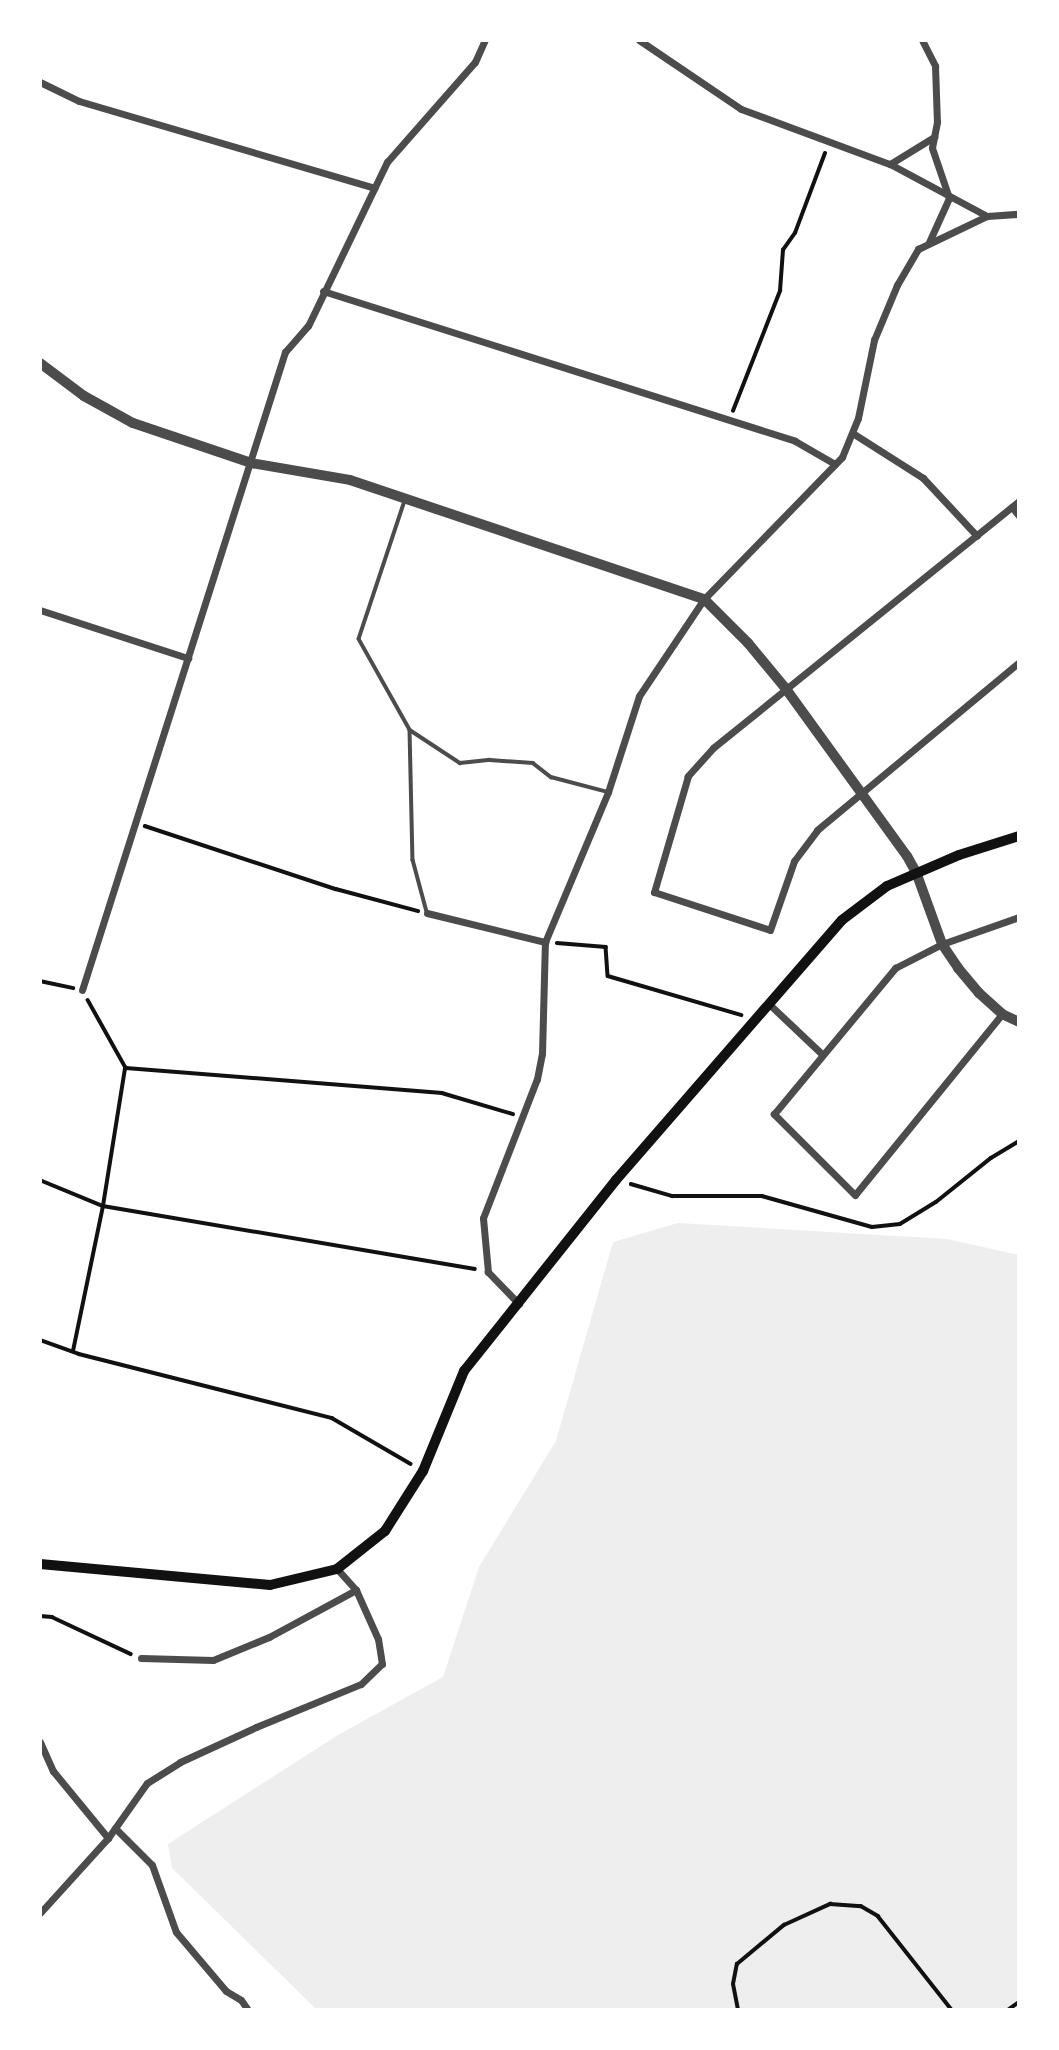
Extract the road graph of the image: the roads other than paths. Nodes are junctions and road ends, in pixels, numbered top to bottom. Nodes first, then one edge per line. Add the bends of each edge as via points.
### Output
1 (485, 40) edge
2 (639, 40) edge
3 (922, 40) edge
4 (40, 82) edge
5 (934, 137) junction
6 (890, 163) junction
7 (374, 188) junction
8 (949, 198) junction
9 (1019, 214) edge
10 (987, 216) junction
11 (929, 243) junction
12 (323, 291) junction
13 (40, 363) edge
14 (853, 434) junction
15 (251, 463) junction
16 (835, 464) junction
17 (405, 499) junction
18 (1015, 504) edge
19 (1019, 516) edge
20 (976, 536) junction
21 (704, 599) junction
22 (40, 610) edge
23 (188, 658) junction
24 (1019, 662) edge
25 (786, 689) junction
26 (410, 730) junction
27 (608, 792) junction
28 (861, 793) junction
29 (1019, 836) edge
30 (916, 872) junction
31 (427, 913) joint
32 (1019, 918) edge
33 (545, 942) junction
34 (942, 944) junction
35 (82, 990) road end
36 (769, 1004) junction
37 (1002, 1014) junction
38 (1019, 1022) edge
39 (822, 1055) junction
40 (519, 1304) junction
41 (40, 1564) edge
42 (337, 1569) junction
43 (356, 1590) junction
44 (141, 1658) road end
45 (40, 1742) edge
46 (115, 1828) junction
47 (107, 1838) junction
48 (40, 1913) edge
49 (248, 2010) edge

1 - 7 street via 475,62 387,162
2 - 6 street via 741,109
3 - 5 street via 935,66
4 - 7 street via 79,101
5 - 6 street
5 - 8 street via 932,148
6 - 8 street
7 - 12 street
8 - 10 street
8 - 11 street
9 - 10 street
10 - 11 street
11 - 14 street via 918,249 907,266 874,340
12 - 15 street via 308,326 285,352
12 - 16 street via 795,441
13 - 15 street via 84,396 132,423
14 - 16 street
14 - 20 street via 923,478
15 - 17 street via 349,480
15 - 23 street
16 - 21 street
17 - 21 street
17 - 26 lane via 359,639
18 - 19 street
18 - 20 street
20 - 25 street
21 - 25 street
21 - 27 street via 639,696
22 - 23 street
23 - 35 street
24 - 28 street
25 - 28 street
25 - 28 street via 713,748 688,776 654,892 770,930 794,861 817,830
26 - 27 lane via 460,763 533,763 551,777
26 - 31 lane via 413,860
27 - 33 street
28 - 30 street
29 - 30 main road
30 - 34 street
30 - 36 main road via 887,886 849,914
31 - 33 street
32 - 34 street
33 - 40 street via 542,1054 537,1079 483,1218 488,1272
34 - 37 street via 979,993
34 - 39 street via 895,968
36 - 39 street
36 - 40 main road via 616,1180
37 - 38 street
37 - 39 street via 855,1195 774,1114
40 - 42 main road via 464,1371 422,1471 385,1531
41 - 42 main road via 270,1585
42 - 43 street
43 - 44 street via 269,1637 213,1660
43 - 46 street via 378,1639 382,1664 361,1684 180,1762 147,1783
45 - 47 street via 53,1771
46 - 47 street
46 - 49 street via 152,1865 176,1932
47 - 48 street

